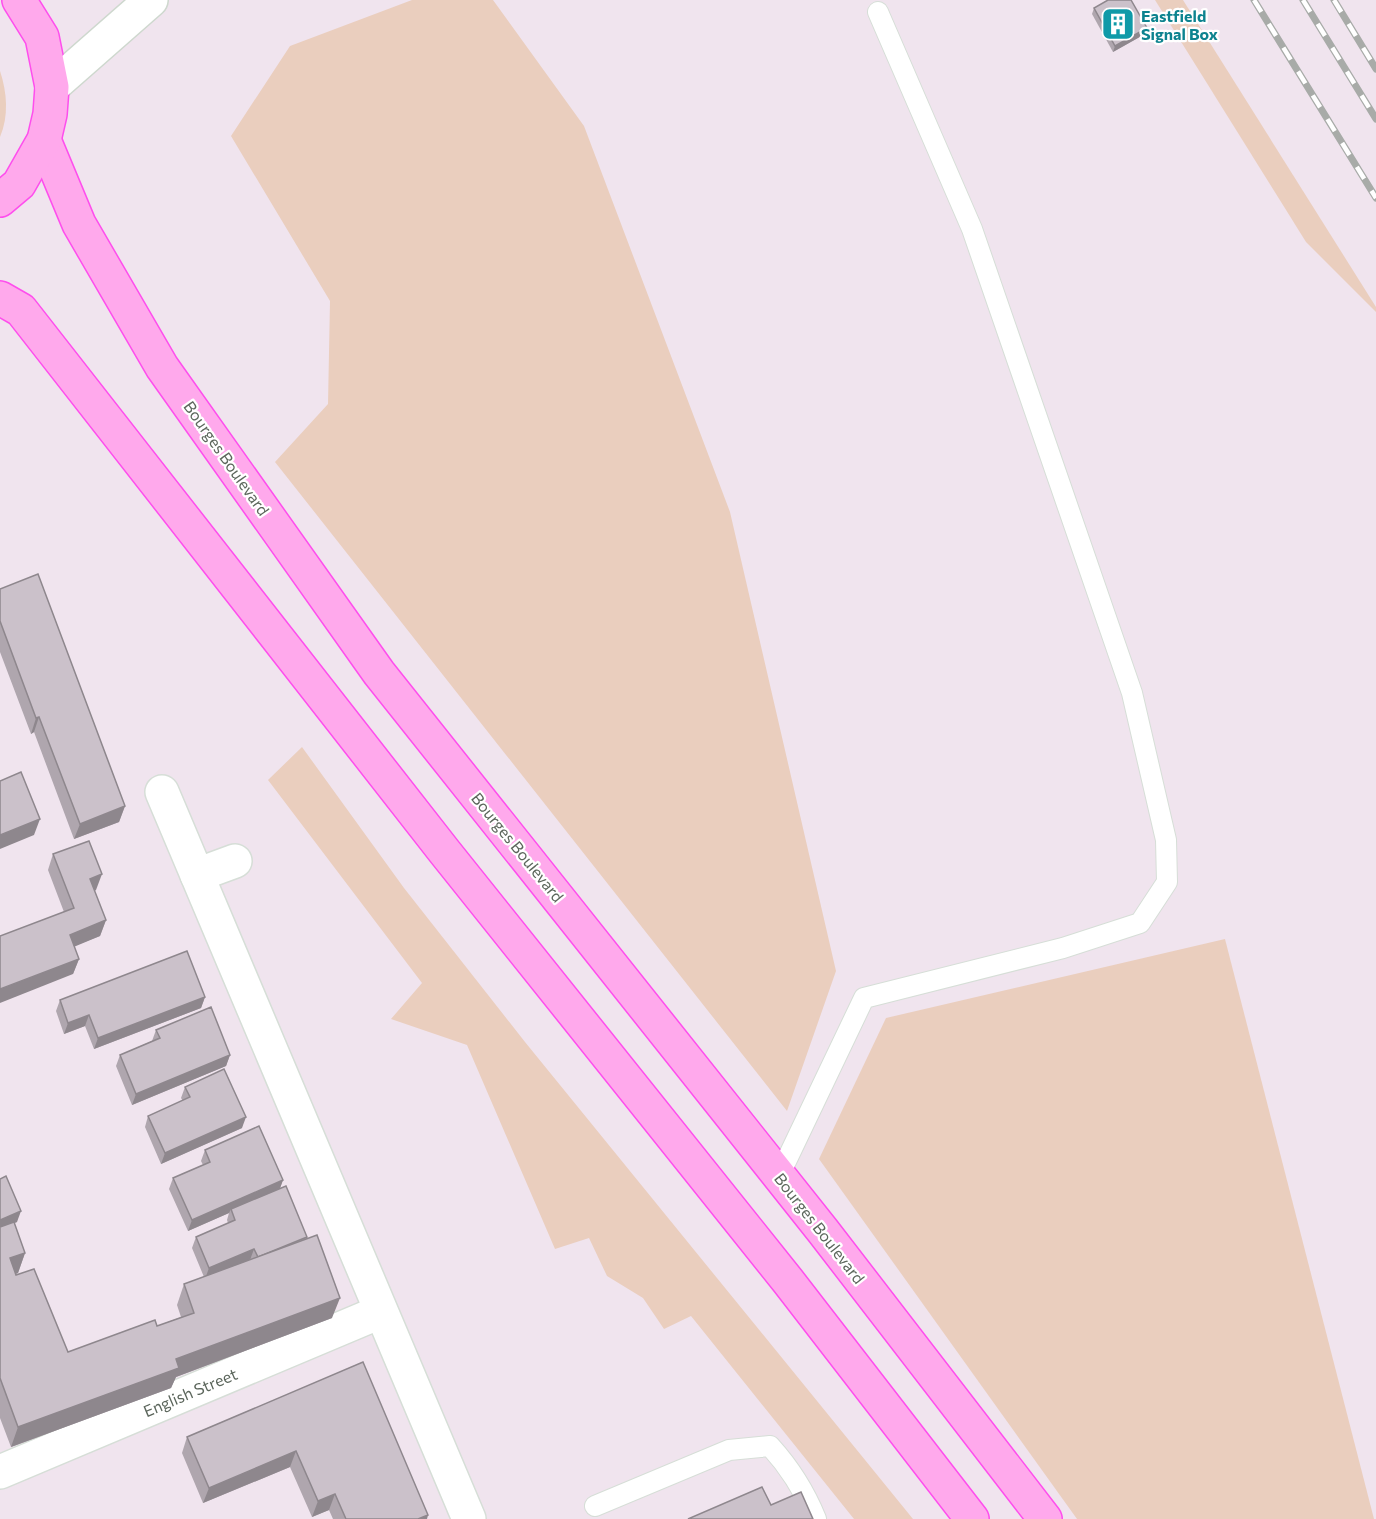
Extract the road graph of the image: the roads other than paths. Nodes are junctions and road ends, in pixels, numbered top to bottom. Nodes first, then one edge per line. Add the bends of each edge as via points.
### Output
1 (19, 0) edge
2 (150, 0) edge
3 (878, 12) dead end
4 (52, 87) junction
5 (44, 140) junction
6 (0, 200) edge
7 (0, 298) edge
8 (162, 792) dead end
9 (235, 861) dead end
10 (197, 875) junction
11 (779, 1176) junction
12 (380, 1312) junction
13 (0, 1472) edge
14 (595, 1506) dead end
15 (469, 1519) edge
16 (816, 1519) edge
17 (972, 1519) edge
18 (1045, 1519) edge

1 - 4 main road via 42,38
2 - 4 street
3 - 11 lane via 972,229 1131,693 1166,840 1167,882 1140,923 1063,948 864,998
4 - 5 main road
5 - 6 main road via 19,184
5 - 11 main road, Bourges Boulevard via 79,224 162,367 379,674
7 - 17 main road via 21,310
8 - 10 street
9 - 10 street
10 - 12 street
11 - 18 main road, Bourges Boulevard
12 - 13 street, English Street
12 - 15 street
14 - 16 lane via 729,1450 770,1446 788,1466

